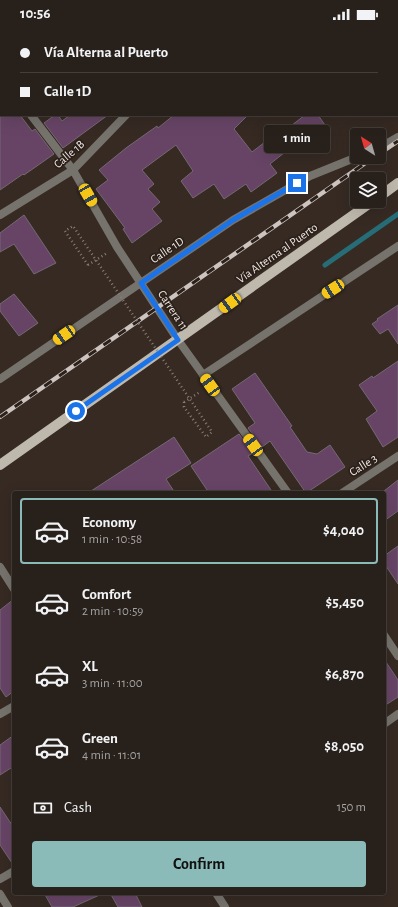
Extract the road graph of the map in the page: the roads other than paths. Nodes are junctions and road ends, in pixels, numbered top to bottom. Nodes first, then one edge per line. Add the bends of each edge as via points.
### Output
1 (32, 116) edge
2 (125, 116) edge
3 (398, 137) edge
4 (386, 144) edge
5 (350, 160) edge
6 (73, 170) junction
7 (398, 183) edge
8 (386, 192) edge
9 (363, 208) edge
10 (0, 215) edge
11 (398, 246) edge
12 (141, 283) junction
13 (178, 340) junction
14 (203, 376) junction
15 (0, 379) edge
16 (398, 456) edge
17 (0, 465) edge
18 (287, 491) edge
19 (345, 491) edge
20 (0, 567) edge
21 (12, 586) edge
22 (386, 638) edge
23 (398, 656) edge
24 (12, 707) edge
25 (0, 714) edge
26 (398, 714) edge
27 (386, 723) edge
28 (12, 873) edge
29 (0, 879) edge
30 (0, 894) edge
31 (217, 895) edge
32 (8, 907) edge
33 (225, 907) edge

1 - 6 street, Carrera 11
2 - 6 street, Calle 1B
3 - 4 street
5 - 12 street, Calle 1D via 310,176 233,220
6 - 10 street, Calle 1B
6 - 12 street, Carrera 11
7 - 8 main road
9 - 13 main road, Vía Alterna al Puerto
11 - 14 street
12 - 13 street, Carrera 11
12 - 15 street, Calle 1D
13 - 14 street, Carrera 11
13 - 17 main road, Vía Alterna al Puerto
14 - 18 street, Carrera 11
16 - 19 street, Calle 3
20 - 21 street
22 - 23 street
24 - 25 street
26 - 27 street
28 - 29 street
30 - 32 street
31 - 33 street

